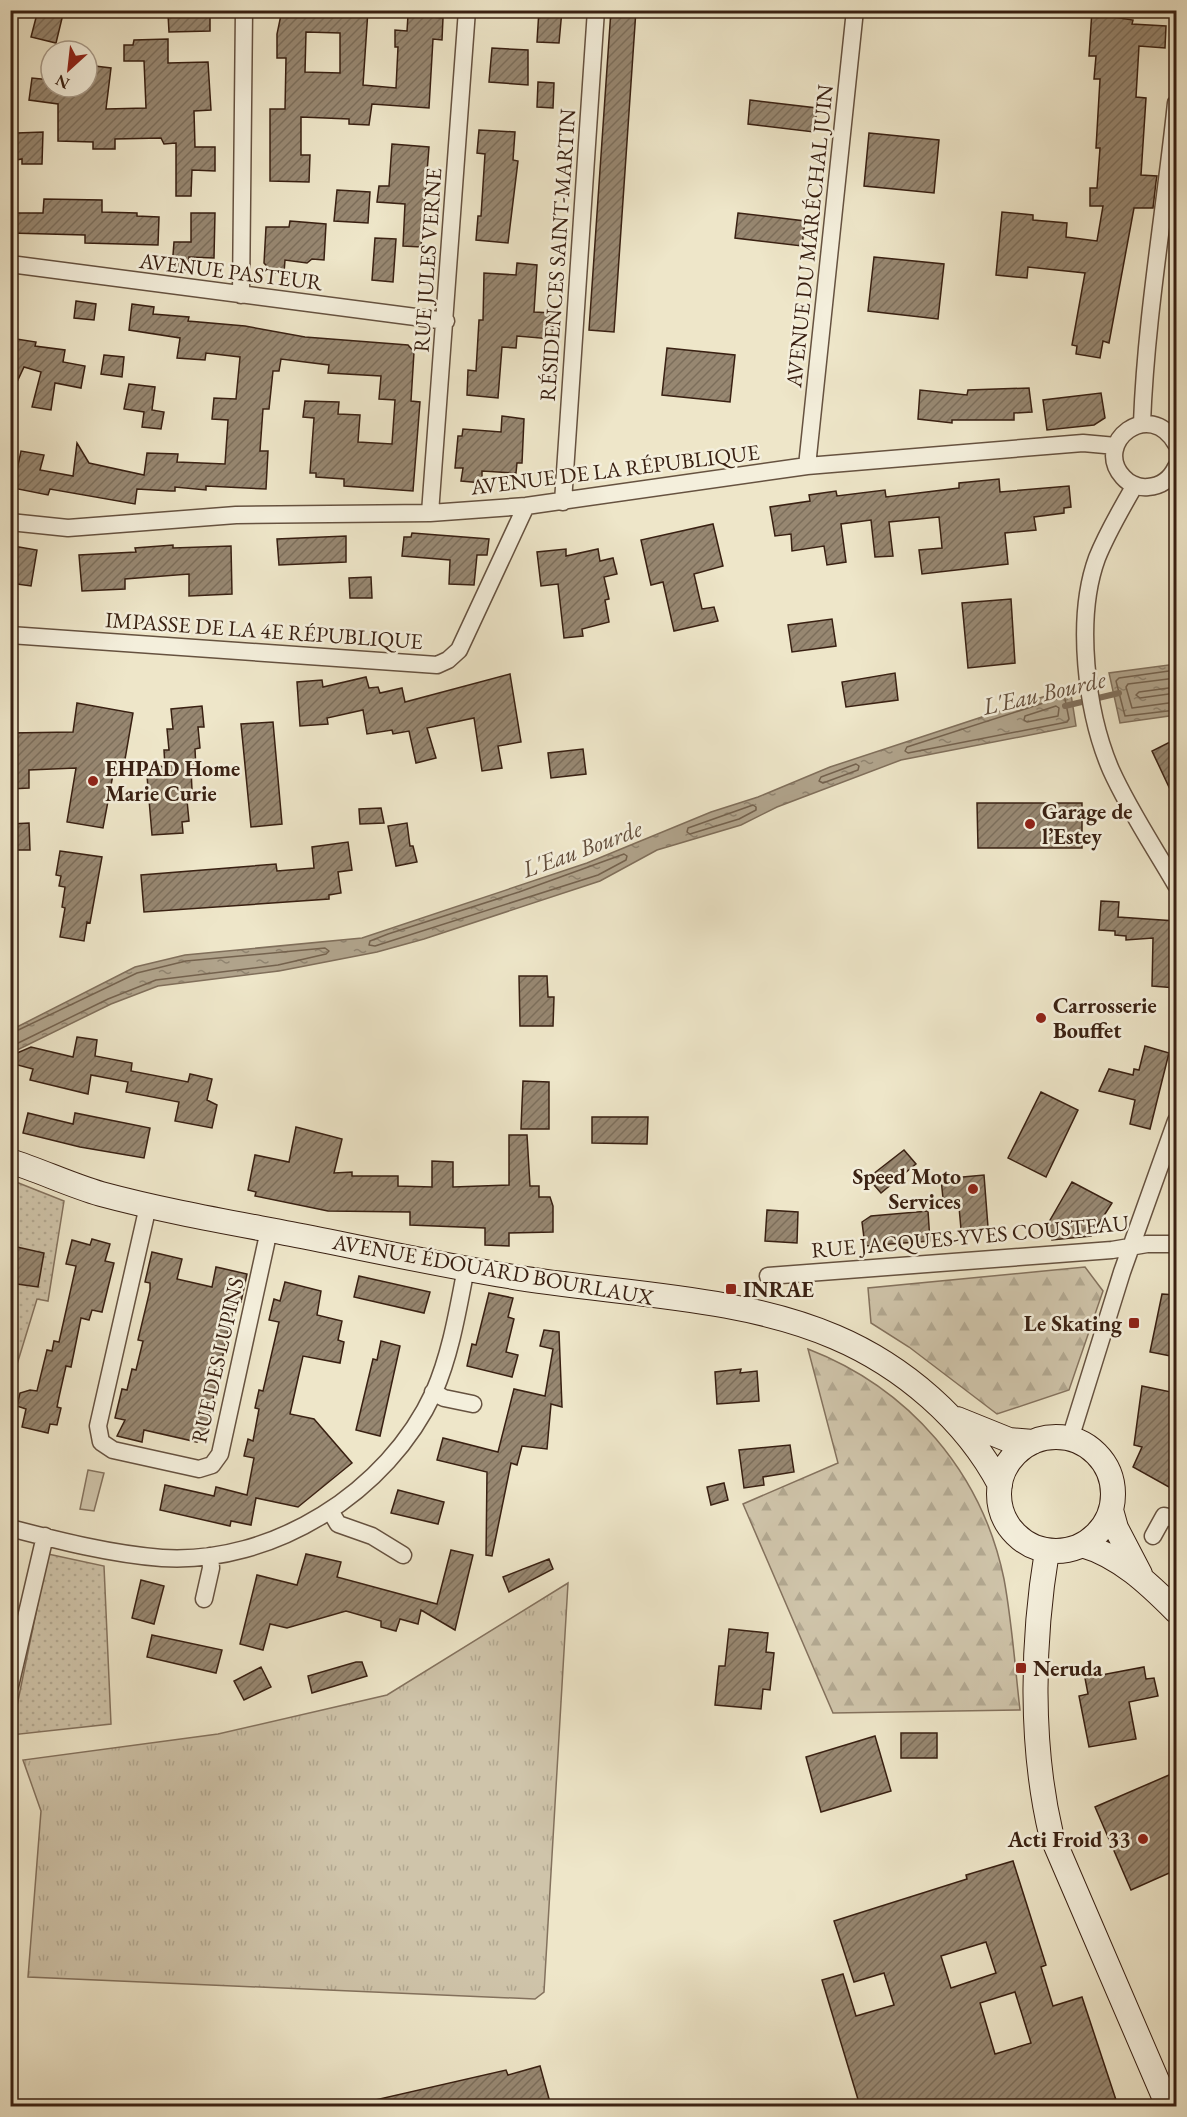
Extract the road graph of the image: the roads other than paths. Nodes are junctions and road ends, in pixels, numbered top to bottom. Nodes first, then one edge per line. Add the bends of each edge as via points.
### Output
1 (244, 10) edge
2 (467, 10) edge
3 (596, 10) edge
4 (855, 10) edge
5 (1176, 104) edge
6 (10, 264) edge
7 (241, 295) junction
8 (446, 321) junction
9 (1142, 423) junction
10 (1176, 444) edge
11 (1116, 446) junction
12 (807, 466) junction
13 (1176, 466) edge
14 (1135, 485) junction
15 (563, 502) junction
16 (526, 506) junction
17 (430, 513) junction
18 (10, 522) edge
19 (10, 635) edge
20 (1176, 885) edge
21 (1176, 1121) edge
22 (10, 1161) edge
23 (148, 1206) junction
24 (269, 1230) junction
25 (1176, 1244) edge
26 (1131, 1246) junction
27 (466, 1268) junction
28 (768, 1276) dead end
29 (433, 1392) junction
30 (473, 1404) dead end
31 (955, 1418) junction
32 (1070, 1439) junction
33 (1033, 1442) junction
34 (1000, 1485) junction
35 (1111, 1510) junction
36 (331, 1512) junction
37 (1176, 1519) edge
38 (10, 1528) edge
39 (45, 1536) junction
40 (1153, 1536) dead end
41 (1082, 1545) junction
42 (1047, 1551) junction
43 (403, 1555) dead end
44 (210, 1556) junction
45 (1142, 1579) junction
46 (204, 1599) dead end
47 (1176, 1611) edge
48 (10, 1686) edge
49 (1168, 2106) edge

1 - 7 street
2 - 8 street, RUE JULES VERNE
3 - 15 street, RÉSIDENCES SAINT-MARTIN
4 - 12 street, AVENUE DU MARÉCHAL JUIN
5 - 9 street via 1166,212 1148,327
6 - 7 street, AVENUE PASTEUR
7 - 8 street, AVENUE PASTEUR
8 - 17 street, RUE JULES VERNE
9 - 10 street via 1163,428
9 - 11 street via 1126,431
11 - 12 street, AVENUE DE LA RÉPUBLIQUE via 1083,443
11 - 14 street via 1116,465 1126,481
12 - 15 street, AVENUE DE LA RÉPUBLIQUE
13 - 14 street via 1165,482 1156,486
14 - 20 street via 1097,560 1088,593 1087,665 1101,739 1120,788
15 - 16 street, AVENUE DE LA RÉPUBLIQUE
16 - 17 street, AVENUE DE LA RÉPUBLIQUE
16 - 19 street, IMPASSE DE LA 4E RÉPUBLIQUE via 459,650 437,665
17 - 18 street, AVENUE DE LA RÉPUBLIQUE via 236,515 59,528
21 - 26 street
22 - 23 street, AVENUE ÉDOUARD BOURLAUX via 77,1187
23 - 24 street, AVENUE ÉDOUARD BOURLAUX
23 - 24 street, RUE DES LUPINS via 98,1426 101,1442 113,1450 199,1469 212,1465 220,1454
24 - 27 street, AVENUE ÉDOUARD BOURLAUX
25 - 26 street, RUE JACQUES-YVES COUSTEAU
26 - 28 street, RUE JACQUES-YVES COUSTEAU
26 - 32 street
27 - 29 street via 455,1326
27 - 31 street, AVENUE ÉDOUARD BOURLAUX via 798,1322 859,1348
29 - 30 street
29 - 36 street via 393,1456 353,1497
31 - 33 street, AVENUE ÉDOUARD BOURLAUX via 995,1436
31 - 34 street, AVENUE ÉDOUARD BOURLAUX
32 - 33 street
32 - 35 street via 1097,1455 1106,1467 1112,1482
33 - 34 street via 1011,1460
34 - 42 street via 1000,1504 1006,1522 1024,1540
35 - 41 street via 1105,1525
35 - 45 street
36 - 43 street via 338,1524 372,1536
36 - 44 street via 256,1546
37 - 40 street via 1164,1516
38 - 39 street
39 - 44 street via 108,1551 164,1558
39 - 48 street
41 - 42 street via 1065,1551
41 - 45 street via 1106,1554
42 - 49 street via 1037,1681 1040,1787 1052,1834
44 - 46 street via 212,1568
45 - 47 street

